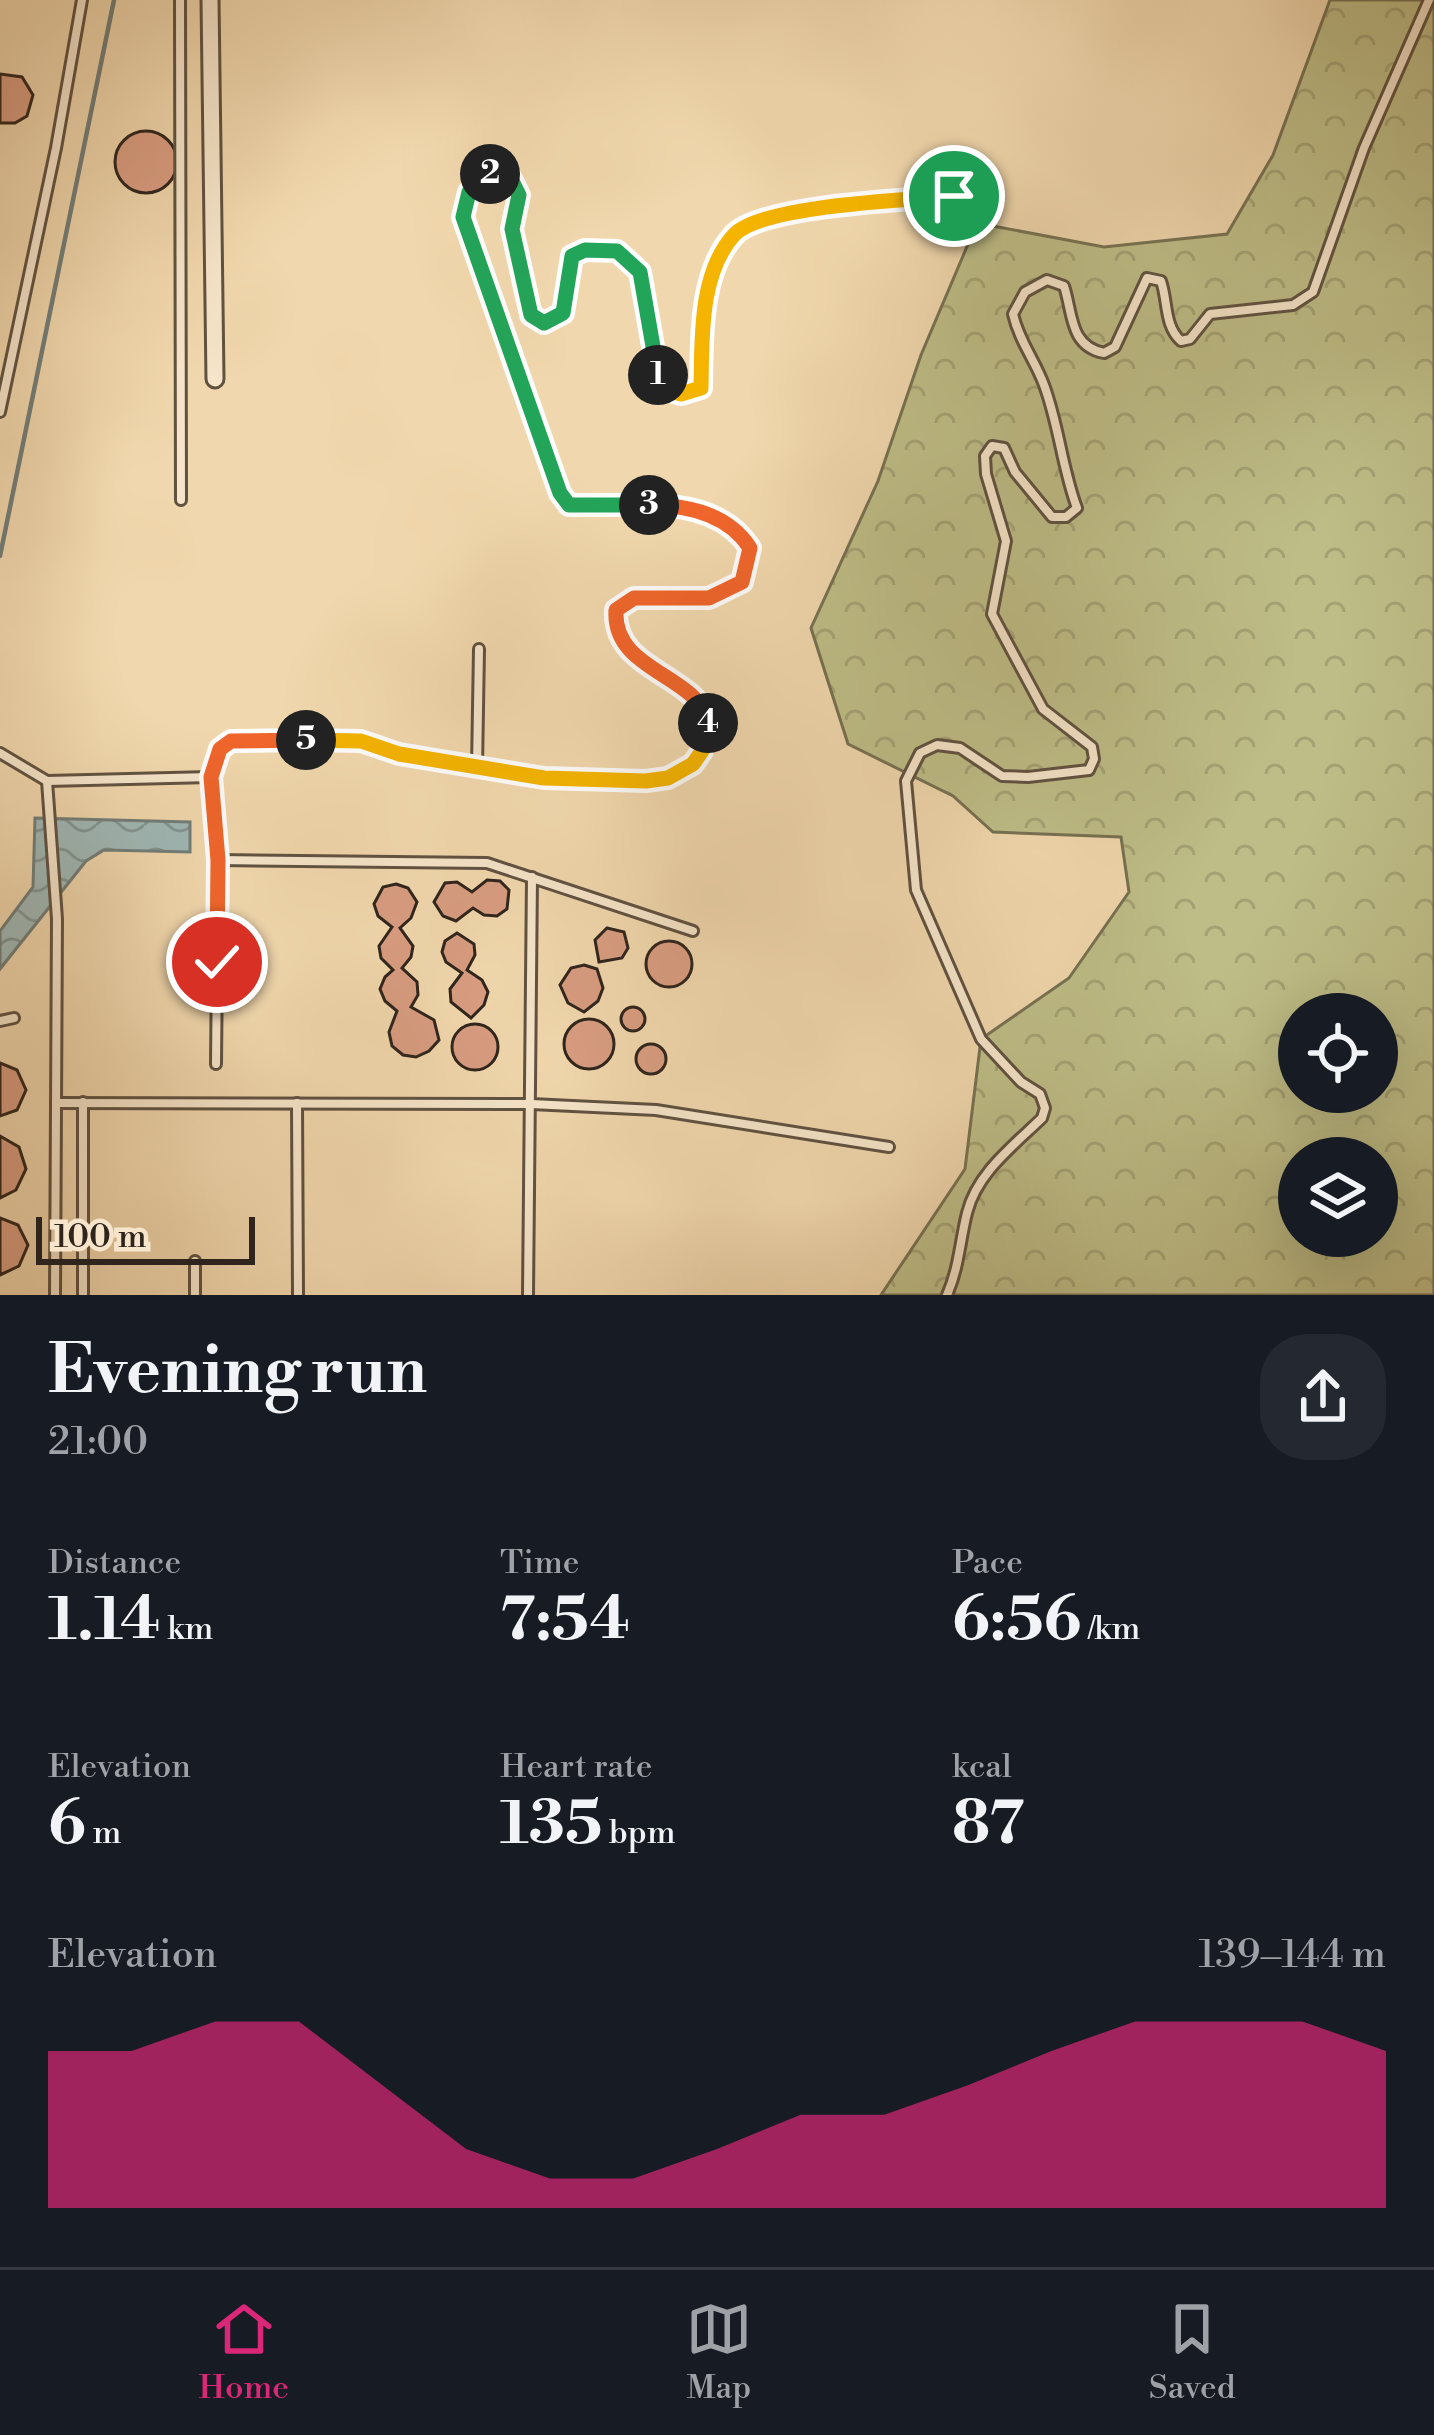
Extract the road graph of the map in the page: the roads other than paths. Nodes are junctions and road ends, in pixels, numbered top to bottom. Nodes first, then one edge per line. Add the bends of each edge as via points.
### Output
1 (82, 0) edge
2 (180, 0) edge
3 (210, 0) edge
4 (1429, 0) edge
5 (954, 196) dead end
6 (215, 379) dead end
7 (0, 412) edge
8 (182, 500) dead end
9 (479, 649) dead end
10 (0, 753) edge
11 (478, 767) junction
12 (211, 777) junction
13 (47, 781) junction
14 (218, 860) junction
15 (532, 876) junction
16 (693, 931) dead end
17 (14, 1018) dead end
18 (0, 1021) edge
19 (216, 1064) dead end
20 (56, 1102) junction
21 (83, 1102) junction
22 (297, 1103) junction
23 (531, 1103) junction
24 (889, 1147) dead end
25 (195, 1261) dead end
26 (55, 1295) edge
27 (83, 1295) edge
28 (195, 1295) edge
29 (298, 1295) edge
30 (528, 1295) edge
31 (947, 1295) edge

1 - 7 lane
2 - 8 lane
3 - 6 street
4 - 31 lane via 1319,278 1303,300 1210,314 1181,340 1168,322 1161,280 1148,278 1115,347 1104,353 1075,333 1064,286 1047,280 1025,292 1013,314 1045,387 1078,508 1052,517 1004,448 992,446 986,475 1006,541 992,614 1043,710 1092,746 1094,759 1088,770 1002,776 960,748 938,745 920,753 906,781 916,890 981,1040 1045,1108 987,1171 968,1210
5 - 11 lane via 793,212 736,231 715,266 701,388 681,394 663,389 640,272 617,251 572,256 563,313 544,323 531,315 512,229 519,195 509,175 488,174 469,192 463,217 569,505 661,505 713,515 736,526 750,548 742,582 709,598 634,598 616,610 625,647 707,715 709,731 693,764 646,781
9 - 11 lane
10 - 13 lane
11 - 12 lane via 361,741 231,741
12 - 13 lane
12 - 14 lane
13 - 20 lane via 57,920
14 - 15 lane via 457,860
14 - 19 lane
15 - 16 lane
15 - 23 lane
17 - 18 lane
20 - 21 lane
20 - 26 lane
21 - 22 lane
21 - 27 lane
22 - 23 lane
22 - 29 lane
23 - 24 lane via 656,1110
23 - 30 lane
25 - 28 lane

